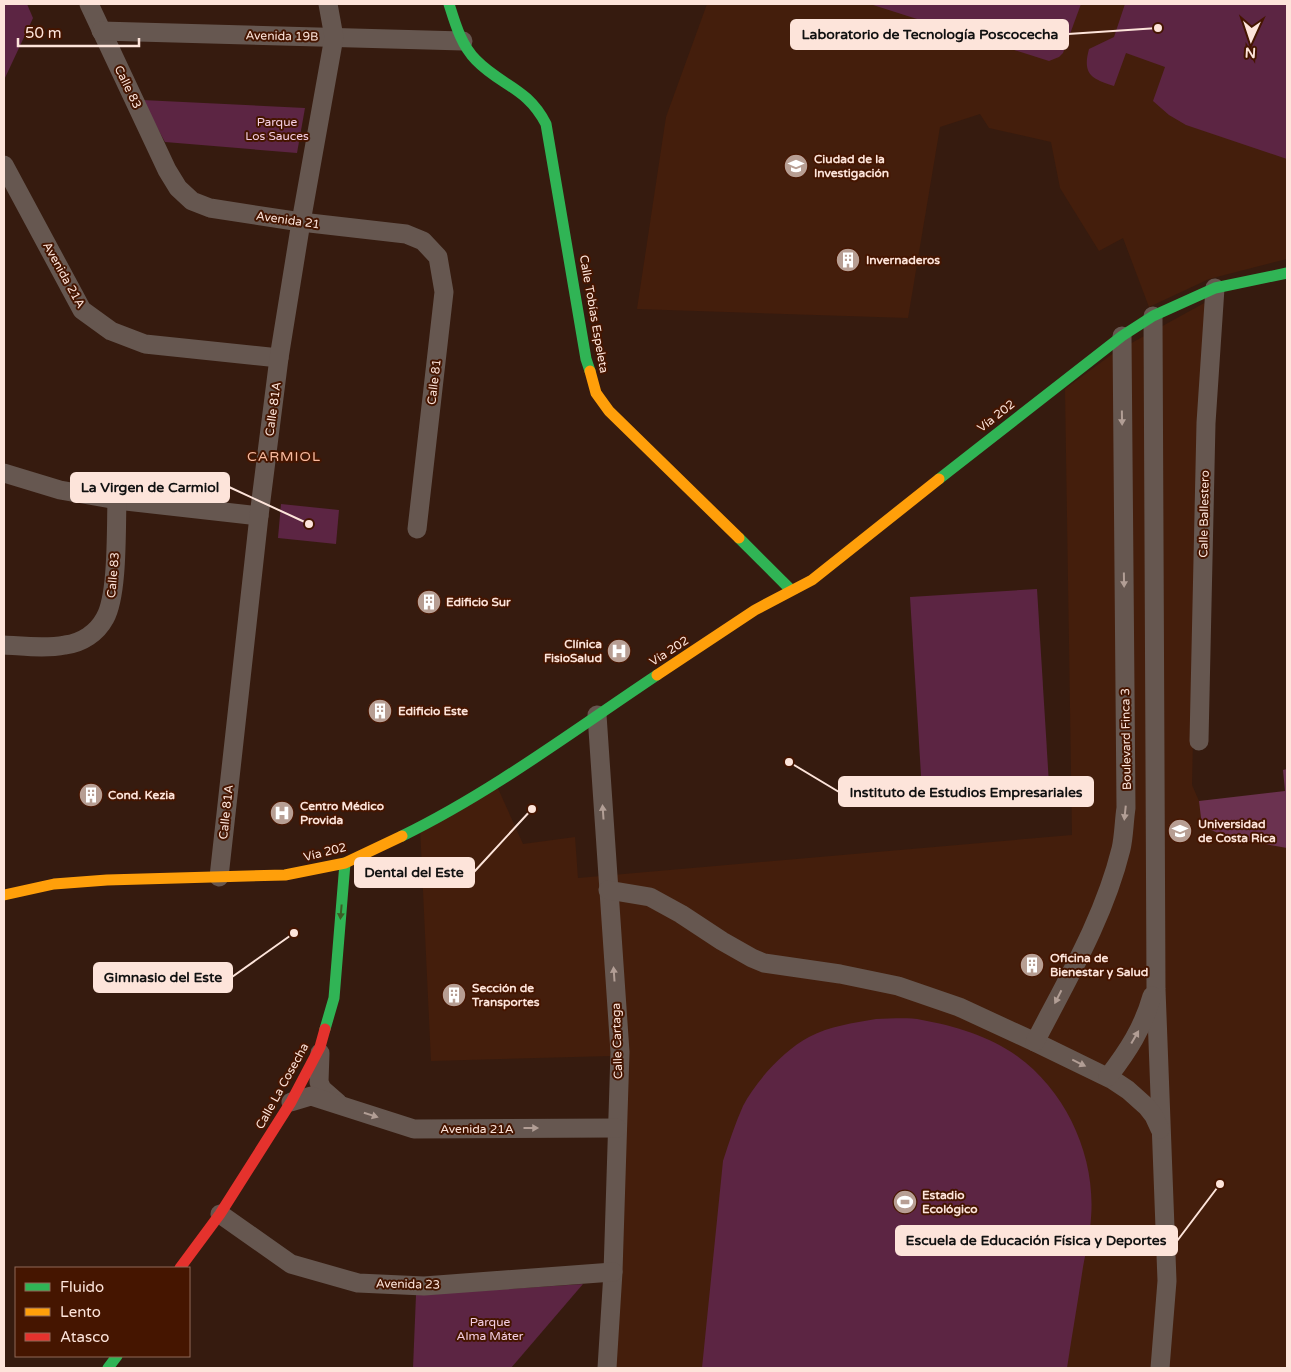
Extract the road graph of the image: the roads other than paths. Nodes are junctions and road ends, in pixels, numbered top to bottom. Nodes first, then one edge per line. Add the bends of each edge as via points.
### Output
1 (89, 4) edge
2 (328, 4) edge
3 (449, 4) edge
4 (101, 31) junction
5 (334, 37) junction
6 (463, 41) junction
7 (4, 165) edge
8 (167, 170) joint
9 (301, 222) junction
10 (424, 241) joint
11 (1287, 273) edge
12 (1215, 288) junction
13 (1152, 316) junction
14 (1122, 336) junction
15 (280, 358) junction
16 (4, 473) edge
17 (117, 500) junction
18 (260, 516) junction
19 (417, 529) dead end
20 (791, 590) junction
21 (4, 645) edge
22 (597, 715) junction
23 (1199, 740) dead end
24 (345, 863) junction
25 (219, 878) junction
26 (608, 890) junction
27 (4, 894) edge
28 (1157, 982) junction
29 (1035, 1042) junction
30 (320, 1047) junction
31 (1108, 1077) junction
32 (291, 1102) junction
33 (340, 1105) junction
34 (617, 1128) junction
35 (1160, 1130) junction
36 (220, 1214) junction
37 (181, 1267) edge
38 (613, 1272) junction
39 (116, 1357) edge
40 (108, 1368) edge
41 (607, 1368) edge
42 (1160, 1368) edge

1 - 4 street, Calle 83
2 - 5 street, Calle 81A
3 - 6 main road, Calle Tobías Espeleta
4 - 5 street, Avenida 19B
4 - 8 street, Calle 83
5 - 6 street, Avenida 19B
5 - 9 street, Calle 81A
6 - 20 main road, Calle Tobías Espeleta via 478,62 526,96 546,124 586,359 596,393 609,411
7 - 15 street, Avenida 21A via 82,310 111,330 145,344
8 - 9 street, Avenida 21 via 178,188 192,201 210,208
9 - 10 street, Avenida 21 via 406,234
9 - 15 street, Calle 81A
10 - 19 street, Calle 81 via 438,257 444,292
11 - 12 main road, Vía 202
12 - 13 main road, Vía 202
12 - 23 street, Calle Ballestero via 1206,423
13 - 14 main road, Vía 202
13 - 28 street
14 - 20 main road, Vía 202 via 842,557 812,580
14 -> 29 street, Boulevard Finca 3 via 1126,808 1121,848 1109,889
15 - 18 street, Calle 81A
16 - 17 street via 60,490
17 - 18 street
17 - 21 street, Calle 83 via 113,595 106,617 97,630 84,640 67,645
18 - 25 street, Calle 81A
20 - 22 main road, Vía 202 via 755,610
22 - 24 main road, Vía 202 via 454,809
26 -> 22 street, Calle Cartaga
24 - 25 main road, Vía 202 via 285,875
24 -> 30 main road, Calle La Cosecha via 334,998
25 - 27 main road, Vía 202 via 60,883
26 - 29 street via 650,897 752,958 898,986 959,1007
34 -> 26 street, Calle Cartaga via 620,1052
31 -> 28 street via 1142,1026
28 - 35 street
29 -> 31 street
30 - 32 main road, Calle La Cosecha
30 - 33 street, Avenida 21A via 319,1082 322,1089
31 - 35 street via 1147,1107
32 - 33 street, Avenida 21A via 311,1096
32 - 36 main road, Calle La Cosecha
33 -> 34 street, Avenida 21A via 414,1129
34 - 38 street, Calle Cartaga
35 - 42 street via 1167,1281
36 - 37 main road, Calle La Cosecha
36 - 38 street, Avenida 23 via 291,1264 358,1283 424,1286
38 - 41 street, Calle Cartaga
39 - 40 main road

